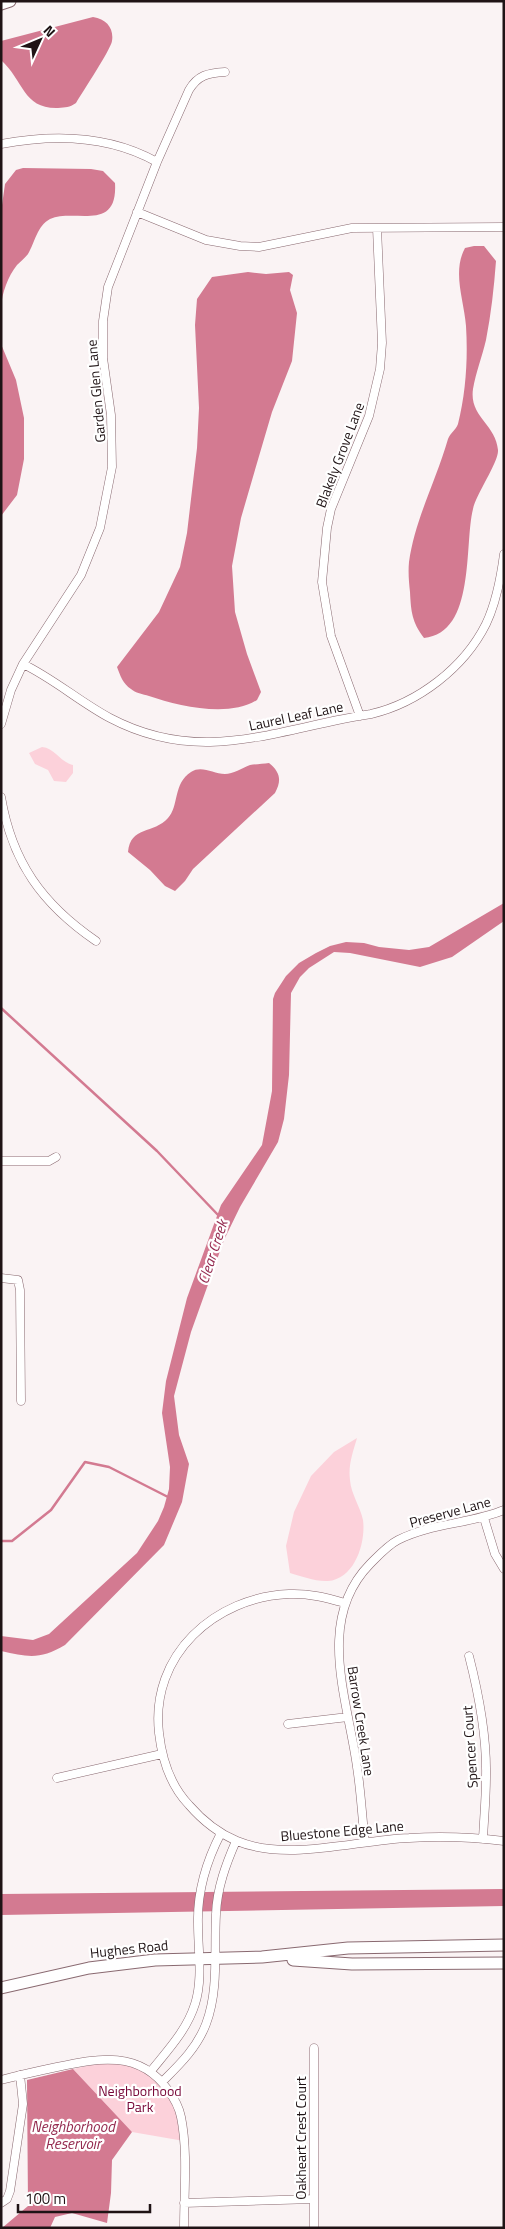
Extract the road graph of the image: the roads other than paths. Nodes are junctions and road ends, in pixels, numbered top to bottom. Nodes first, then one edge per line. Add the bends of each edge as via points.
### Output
1 (10, 1) edge
2 (1, 4) edge
3 (225, 72) dead end
4 (1, 144) edge
5 (157, 162) junction
6 (137, 212) junction
7 (504, 227) edge
8 (377, 228) junction
9 (504, 554) edge
10 (23, 664) junction
11 (360, 716) junction
12 (1, 724) edge
13 (1, 797) edge
14 (96, 941) dead end
15 (56, 1157) dead end
16 (1, 1161) edge
17 (1, 1278) edge
18 (21, 1401) dead end
19 (504, 1510) edge
20 (484, 1518) junction
21 (504, 1569) edge
22 (345, 1603) junction
23 (469, 1656) dead end
24 (348, 1717) junction
25 (288, 1724) dead end
26 (162, 1754) junction
27 (57, 1778) dead end
28 (221, 1833) junction
29 (483, 1839) junction
30 (236, 1841) junction
31 (504, 1841) edge
32 (365, 1842) junction
33 (504, 1945) edge
34 (262, 1957) junction
35 (214, 1958) junction
36 (199, 1959) junction
37 (504, 1963) edge
38 (1, 1988) edge
39 (314, 2048) dead end
40 (20, 2075) junction
41 (156, 2076) junction
42 (1, 2080) edge
43 (314, 2199) junction
44 (184, 2203) junction
45 (1, 2204) edge
46 (184, 2228) edge
47 (314, 2228) edge

1 - 2 main road
3 - 5 street, Garden Glen Lane via 206,74 192,84
4 - 5 street via 70,138 118,146
5 - 6 street, Garden Glen Lane
6 - 8 street via 206,240 240,246 280,244 335,230
6 - 10 street, Garden Glen Lane via 108,286 103,320 103,358 113,435 105,509 81,575
7 - 8 street
8 - 11 street, Blakely Grove Lane via 382,343 380,369 369,416 331,509 323,573 324,602 331,636
9 - 11 street, Laurel Leaf Lane via 486,624 464,655 440,680 414,698 387,710
10 - 11 street, Laurel Leaf Lane via 110,718 157,736 189,742 231,742
10 - 12 street, Garden Glen Lane
13 - 14 street via 16,850 38,889 61,916
15 - 16 street via 49,1161
17 - 18 street via 18,1280 20,1290
19 - 20 street, Preserve Lane
20 - 21 street via 495,1554
20 - 22 street, Preserve Lane via 434,1526 397,1540 359,1575
22 - 24 street, Barrow Creek Lane via 338,1639
22 - 26 street, Bluestone Edge Lane via 303,1594 264,1596 232,1607 204,1624 181,1648 164,1681 158,1716
23 - 29 street, Spencer Court via 479,1695 484,1742
24 - 25 street
24 - 32 street, Barrow Creek Lane
26 - 27 street
26 - 28 street, Bluestone Edge Lane via 170,1778 184,1800 206,1823
28 - 30 street, Bluestone Edge Lane
28 - 36 street via 206,1865 200,1888
29 - 31 street, Bluestone Edge Lane
29 - 32 street, Bluestone Edge Lane via 409,1838
30 - 32 street, Bluestone Edge Lane via 287,1850
30 - 35 street via 224,1871 217,1902
33 - 34 main road, Hughes Road via 348,1948
34 - 35 main road, Hughes Road
34 - 37 main road, Hughes Road via 352,1964
35 - 36 main road, Hughes Road
35 - 41 street via 211,2008 205,2026 191,2050
36 - 38 main road, Hughes Road via 155,1960 89,1968
36 - 41 street via 195,2004
39 - 43 street, Oakheart Crest Court
40 - 41 street via 118,2059 137,2064
40 - 42 street
40 - 45 street via 21,2130 10,2192
41 - 44 street via 174,2099 180,2115
43 - 44 street
43 - 47 street, Oakheart Crest Court
44 - 46 street

